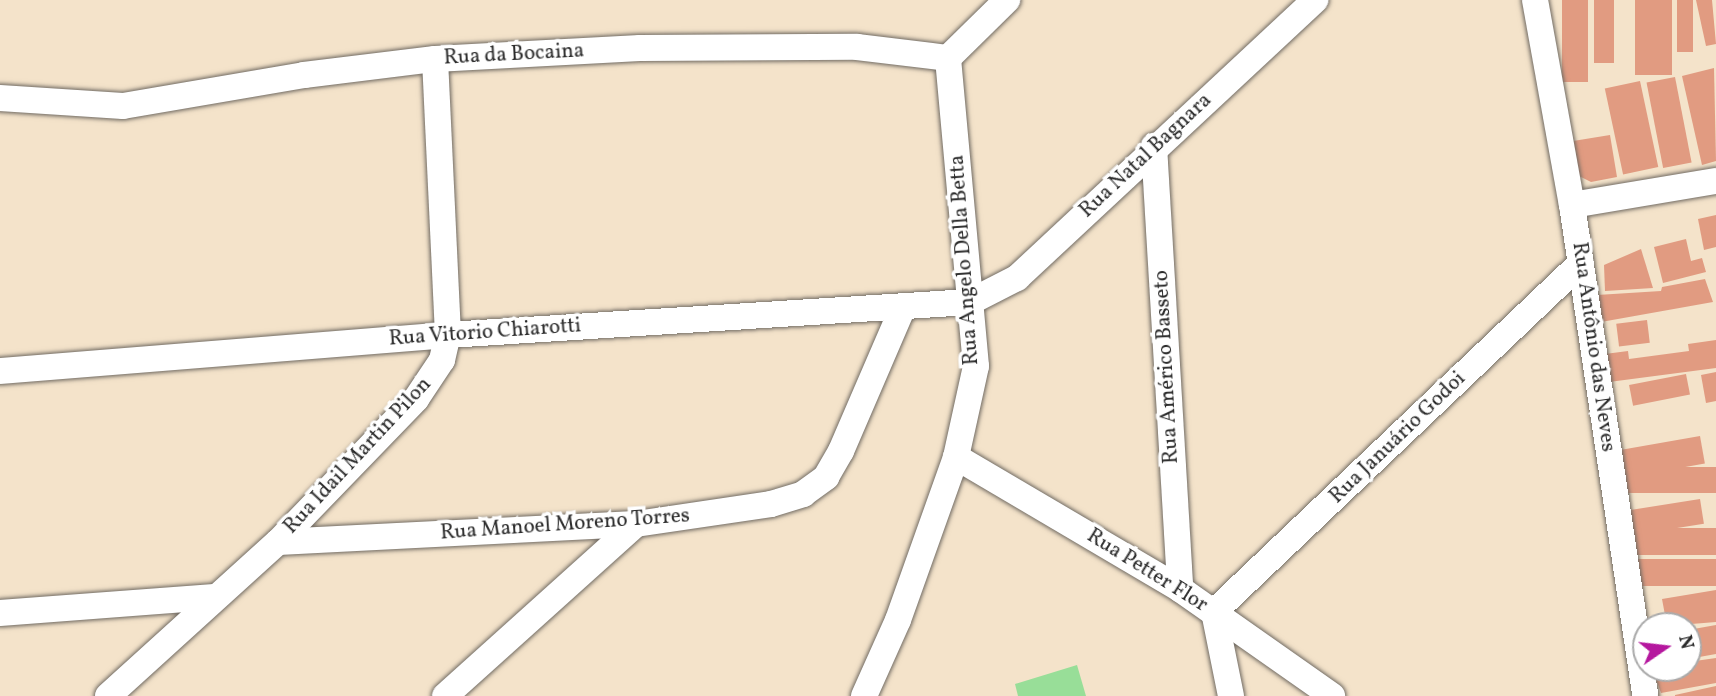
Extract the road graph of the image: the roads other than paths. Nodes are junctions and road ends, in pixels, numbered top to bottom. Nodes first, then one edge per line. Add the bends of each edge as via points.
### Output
1 (1007, 0) edge
2 (1315, 0) edge
3 (1535, 0) edge
4 (948, 58) junction
5 (435, 60) junction
6 (0, 98) edge
7 (1154, 146) junction
8 (1716, 181) edge
9 (1572, 205) junction
10 (1581, 263) junction
11 (970, 302) junction
12 (903, 307) junction
13 (448, 335) junction
14 (0, 371) edge
15 (956, 457) junction
16 (636, 524) junction
17 (278, 542) junction
18 (1180, 589) junction
19 (214, 597) junction
20 (1214, 612) junction
21 (0, 613) edge
22 (108, 696) edge
23 (445, 696) edge
24 (864, 696) edge
25 (1231, 696) edge
26 (1332, 696) edge
27 (1645, 696) edge

1 - 4 street
2 - 7 street, Rua Natal Bagnara
3 - 9 street, Rua Antônio das Neves
4 - 5 street, Rua da Bocaina via 857,47 772,45
4 - 11 street, Rua Angelo Della Betta
5 - 6 street, Rua da Bocaina via 304,75 123,106
5 - 13 street, Rua Idail Martin Pilon
7 - 11 street, Rua Natal Bagnara via 1017,278
7 - 18 street, Rua Américo Basseto
8 - 9 street
9 - 10 street, Rua Antônio das Neves
10 - 20 street, Rua Januário Godoi
10 - 27 street, Rua Antônio das Neves
11 - 12 street, Rua Vitorio Chiarotti
11 - 15 street, Rua Angelo Della Betta via 976,366
12 - 13 street, Rua Vitorio Chiarotti
12 - 16 street, Rua Manoel Moreno Torres via 826,477 803,494 771,504
13 - 14 street, Rua Vitorio Chiarotti
13 - 17 street, Rua Idail Martin Pilon via 442,360 416,399
15 - 18 street, Rua Petter Flor
15 - 24 street, Rua Angelo Della Betta via 898,620
16 - 17 street, Rua Manoel Moreno Torres
16 - 23 street
17 - 19 street, Rua Idail Martin Pilon
18 - 20 street, Rua Petter Flor
19 - 21 street
19 - 22 street, Rua Idail Martin Pilon
20 - 25 street
20 - 26 street, Rua Petter Flor

